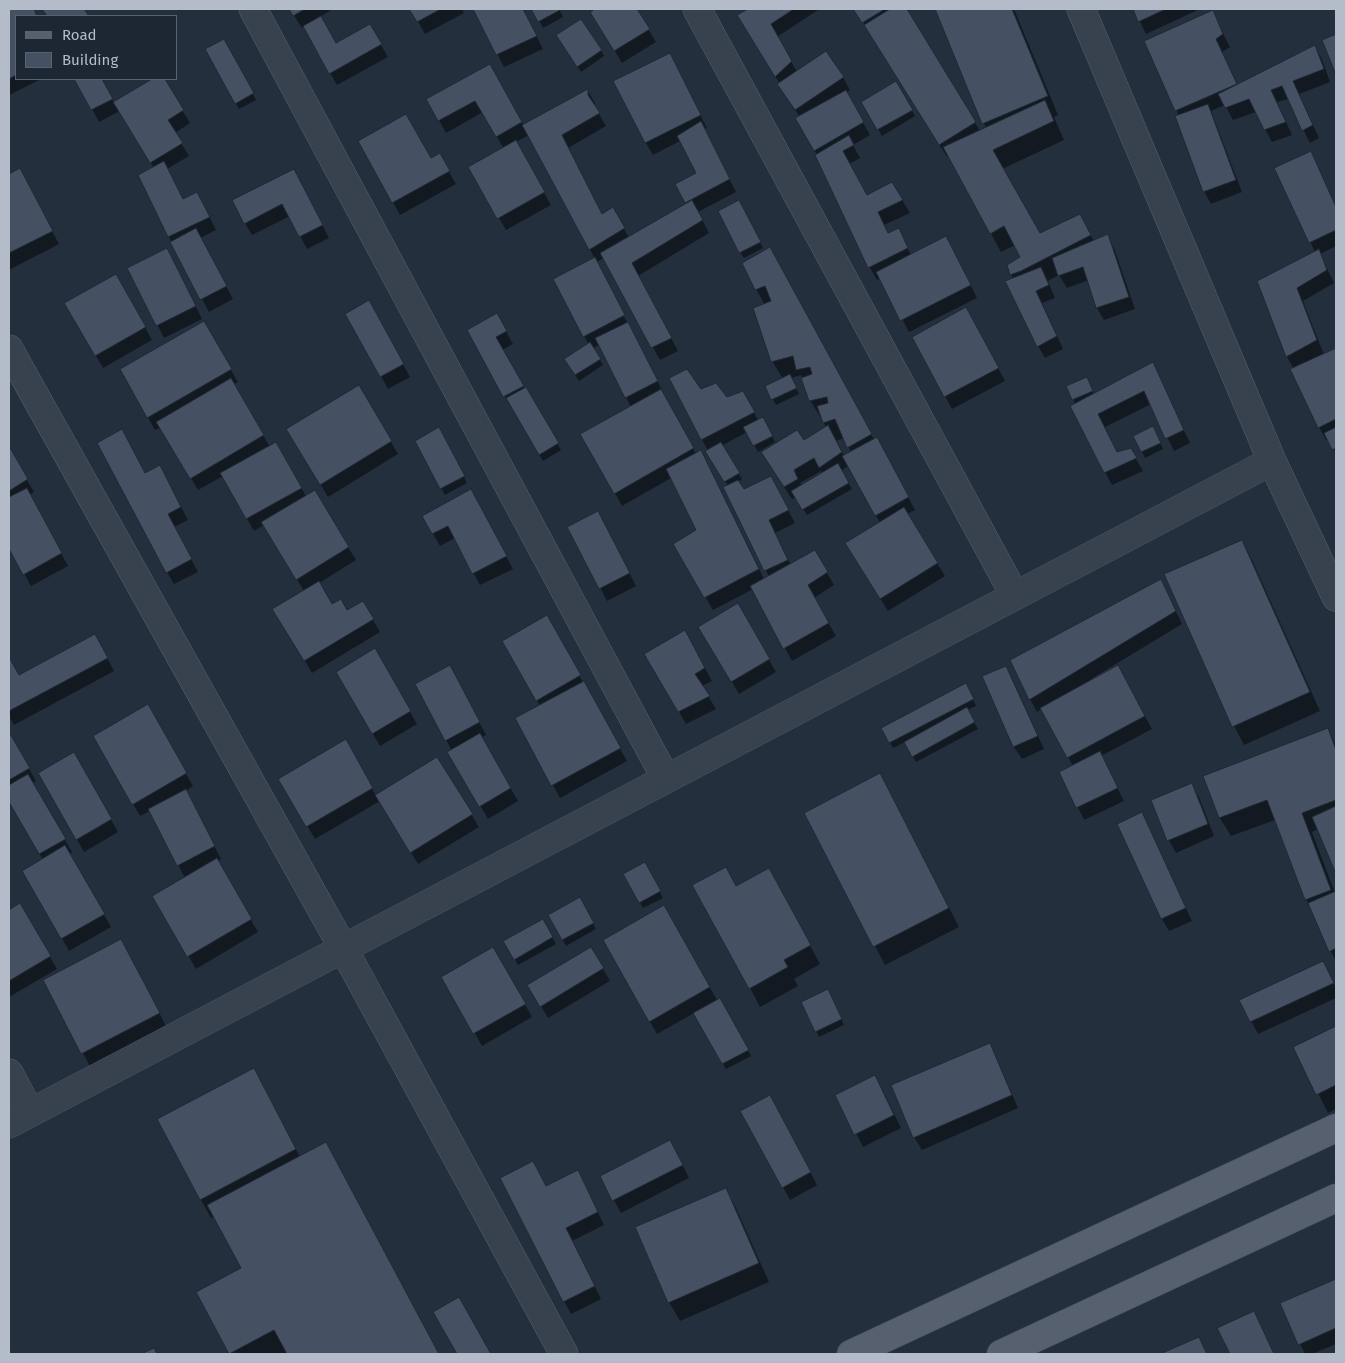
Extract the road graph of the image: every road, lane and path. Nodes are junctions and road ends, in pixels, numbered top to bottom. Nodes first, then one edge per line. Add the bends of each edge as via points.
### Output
1 (253, 9) edge
2 (697, 9) edge
3 (1081, 9) edge
4 (9, 349) edge
5 (1272, 461) junction
6 (1015, 596) junction
7 (1336, 597) edge
8 (666, 779) junction
9 (343, 948) junction
10 (9, 1073) edge
11 (20, 1118) edge
12 (1336, 1128) edge
13 (1336, 1198) edge
14 (564, 1354) edge
15 (851, 1354) edge
16 (1001, 1354) edge

1 - 8 street
2 - 6 street
3 - 5 street
4 - 9 street
5 - 6 street
5 - 7 street
6 - 8 street
8 - 9 street
9 - 11 street
9 - 14 street
10 - 11 street
12 - 15 main road
13 - 16 main road

